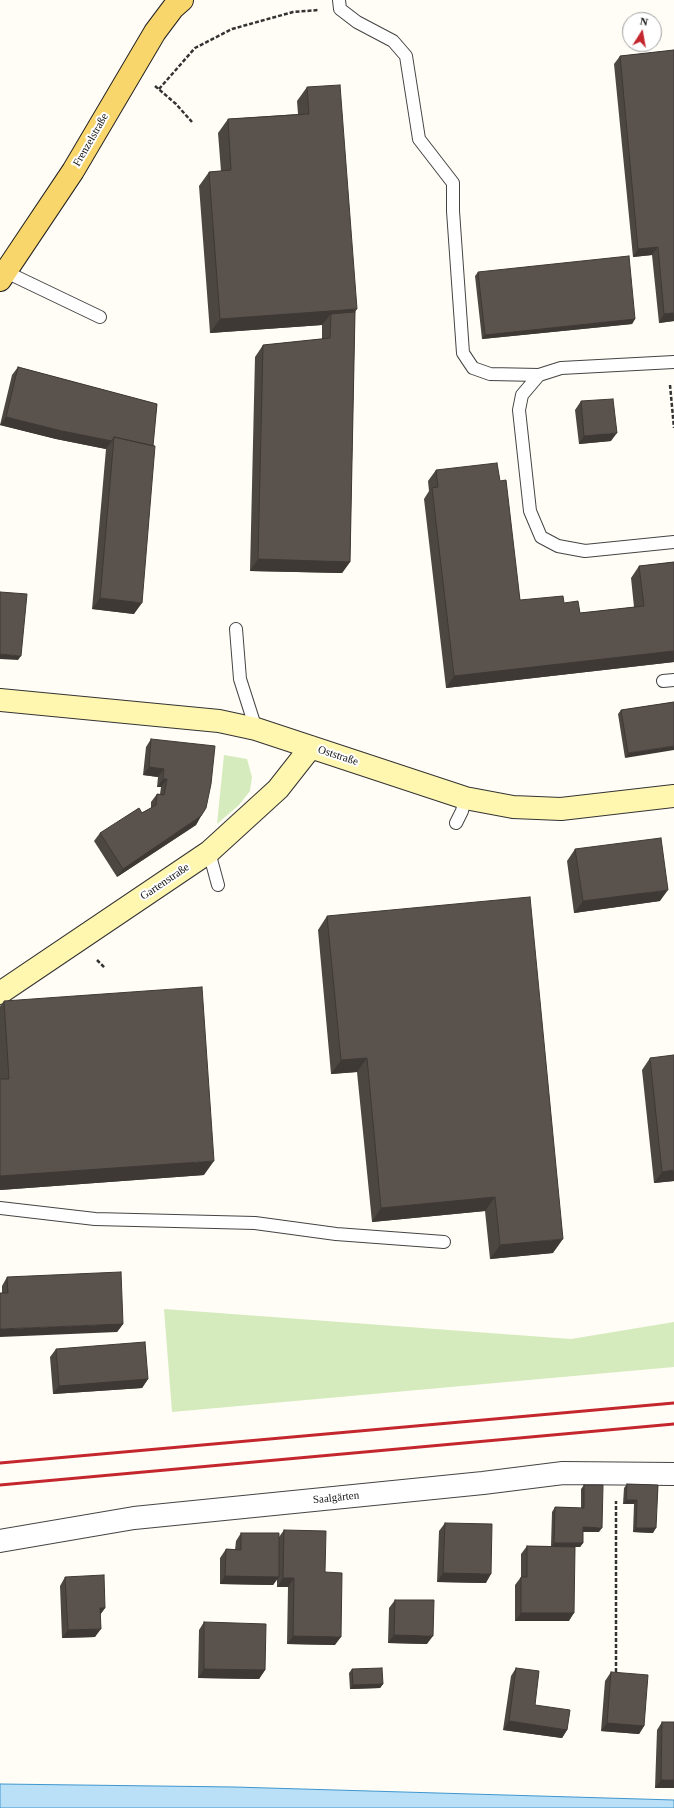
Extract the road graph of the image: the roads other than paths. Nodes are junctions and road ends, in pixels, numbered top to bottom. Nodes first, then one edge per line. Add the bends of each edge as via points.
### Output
1 (182, 0) edge
2 (340, 4) edge
3 (3, 276) edge
4 (100, 317) dead end
5 (671, 362) edge
6 (539, 375) junction
7 (674, 542) edge
8 (236, 629) dead end
9 (0, 700) edge
10 (256, 729) junction
11 (311, 747) junction
12 (674, 796) edge
13 (464, 798) junction
14 (456, 822) dead end
15 (209, 852) junction
16 (218, 885) dead end
17 (0, 993) edge
18 (0, 1208) edge
19 (444, 1242) dead end
20 (674, 1474) edge
21 (0, 1541) edge

1 - 3 main road, Frenzelstraße via 155,32 73,171
2 - 6 lane via 357,22 393,41 406,56 419,139 453,183 463,353 473,368 490,374
3 - 4 lane
5 - 6 lane via 561,368
6 - 7 lane via 522,395 519,410 530,511 541,537 558,546 586,551
8 - 10 lane via 240,679
9 - 10 main road, Oststraße via 219,721
10 - 11 main road, Oststraße
11 - 13 main road, Oststraße
11 - 15 main road, Gartenstraße via 278,789
12 - 13 main road, Oststraße via 561,809 513,807
13 - 14 lane via 462,811
15 - 16 lane
15 - 17 main road, Gartenstraße
18 - 19 lane via 95,1218 255,1224 336,1234
20 - 21 street, Saalgärten via 563,1473 134,1518

